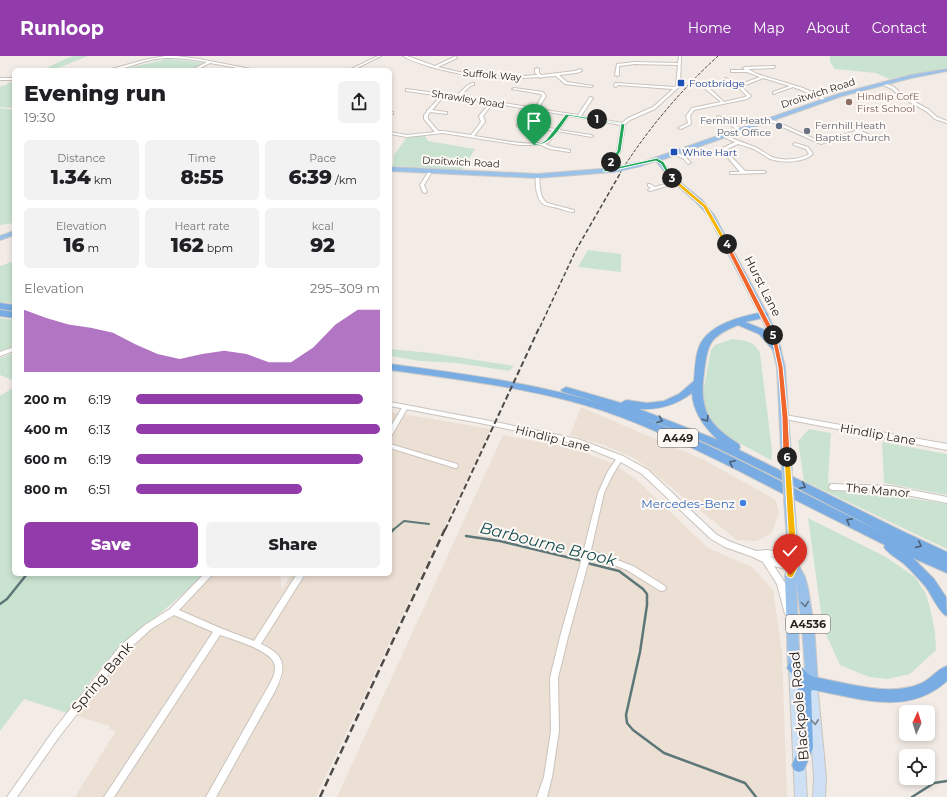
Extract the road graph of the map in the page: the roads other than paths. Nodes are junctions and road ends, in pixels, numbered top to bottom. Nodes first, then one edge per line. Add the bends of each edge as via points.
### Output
1 (380, 56) edge
2 (404, 56) edge
3 (680, 56) edge
4 (191, 57) edge
5 (456, 57) dead end
6 (209, 62) junction
7 (680, 64) junction
8 (435, 67) junction
9 (774, 67) dead end
10 (118, 68) edge
11 (198, 68) edge
12 (243, 68) edge
13 (355, 68) edge
14 (537, 69) dead end
15 (947, 70) edge
16 (582, 71) dead end
17 (748, 71) junction
18 (732, 72) dead end
19 (617, 74) dead end
20 (557, 75) junction
21 (541, 77) junction
22 (763, 77) junction
23 (0, 79) edge
24 (12, 79) edge
25 (726, 79) dead end
26 (882, 83) junction
27 (474, 84) dead end
28 (703, 85) dead end
29 (741, 85) junction
30 (591, 86) dead end
31 (616, 86) dead end
32 (794, 86) junction
33 (676, 88) junction
34 (514, 89) dead end
35 (407, 90) dead end
36 (774, 93) dead end
37 (443, 95) junction
38 (459, 96) junction
39 (591, 98) dead end
40 (826, 100) junction
41 (492, 103) junction
42 (724, 103) junction
43 (536, 110) junction
44 (428, 111) junction
45 (446, 113) dead end
46 (568, 115) junction
47 (579, 117) junction
48 (719, 117) dead end
49 (770, 120) junction
50 (945, 122) edge
51 (623, 124) junction
52 (852, 124) dead end
53 (519, 126) dead end
54 (680, 128) dead end
55 (556, 130) junction
56 (741, 130) junction
57 (858, 131) junction
58 (437, 132) junction
59 (392, 133) edge
60 (472, 136) junction
61 (592, 136) dead end
62 (724, 136) junction
63 (880, 141) dead end
64 (737, 143) junction
65 (542, 144) junction
66 (795, 144) dead end
67 (570, 151) dead end
68 (674, 153) junction
69 (657, 159) junction
70 (689, 163) dead end
71 (392, 169) edge
72 (431, 170) junction
73 (605, 171) junction
74 (743, 172) junction
75 (764, 172) dead end
76 (731, 173) dead end
77 (537, 176) junction
78 (676, 182) junction
79 (649, 184) dead end
80 (426, 192) dead end
81 (572, 211) dead end
82 (12, 234) edge
83 (0, 238) edge
84 (0, 306) edge
85 (12, 308) edge
86 (0, 313) edge
87 (12, 316) edge
88 (765, 318) junction
89 (739, 324) junction
90 (777, 349) junction
91 (12, 350) edge
92 (0, 354) edge
93 (392, 361) edge
94 (392, 367) edge
95 (698, 382) junction
96 (594, 397) junction
97 (392, 404) edge
98 (405, 407) junction
99 (785, 417) junction
100 (392, 430) edge
101 (392, 447) edge
102 (947, 447) edge
103 (620, 458) junction
104 (755, 462) junction
105 (455, 466) dead end
106 (832, 487) dead end
107 (789, 499) joint
108 (947, 500) edge
109 (870, 531) junction
110 (756, 554) junction
111 (586, 556) junction
112 (947, 558) edge
113 (766, 560) junction
114 (794, 562) junction
115 (947, 568) edge
116 (207, 576) edge
117 (300, 576) edge
118 (662, 588) dead end
119 (173, 610) junction
120 (947, 610) edge
121 (792, 618) junction
122 (218, 631) junction
123 (256, 645) junction
124 (794, 668) junction
125 (947, 672) edge
126 (812, 683) junction
127 (798, 765) junction
128 (12, 797) edge
129 (109, 797) edge
130 (211, 797) edge
131 (542, 797) edge
132 (801, 797) edge
133 (819, 797) edge

1 - 13 street
2 - 8 street, Suffolk Way
3 - 7 street
4 - 6 street
4 - 10 street via 156,59
5 - 8 street
6 - 11 street
6 - 12 street
7 - 19 street via 618,65
7 - 33 street
8 - 21 street, Suffolk Way via 450,72 503,77
9 - 17 street via 745,68
14 - 21 street via 536,73
15 - 26 main road, Droitwich Road
16 - 20 street, Suffolk Way
17 - 18 street
17 - 22 street
20 - 21 street, Suffolk Way
20 - 30 street via 566,83
22 - 29 street
22 - 32 street
23 - 24 street
25 - 29 street
26 - 40 main road, Droitwich Road
26 - 50 street
27 - 38 street via 469,85
28 - 42 street
29 - 42 street via 740,88 749,97
31 - 33 street
32 - 36 street
32 - 40 street
33 - 51 street via 654,108
34 - 43 street via 542,93 544,96
35 - 37 street, Shrawley Road
37 - 38 street, Shrawley Road
37 - 44 street
38 - 41 street, Shrawley Road
39 - 47 street
40 - 49 main road, Droitwich Road
41 - 43 street, Shrawley Road
41 - 60 street via 481,116 483,122
42 - 54 street via 693,109 688,116 690,123
43 - 46 street, Shrawley Road
44 - 45 street
44 - 58 street via 426,119
46 - 47 street, Shrawley Road
46 - 55 street
47 - 51 street, Shrawley Road
48 - 56 street
49 - 56 main road, Droitwich Road
49 - 57 street via 821,143
51 - 73 street via 619,151
52 - 57 street
53 - 55 street
55 - 61 street
55 - 65 street via 548,141
56 - 62 main road, Droitwich Road
57 - 63 street
58 - 59 street via 406,136
58 - 60 street
60 - 65 street via 520,144
62 - 64 street
62 - 68 main road, Droitwich Road
64 - 66 street via 779,160 801,158 811,154 807,148
64 - 74 street via 725,148 725,152
65 - 67 street
68 - 69 main road, Droitwich Road
68 - 70 street
69 - 73 main road, Droitwich Road, bridge
69 - 78 main road, Hurst Lane / A4536
71 - 72 main road, Droitwich Road
72 - 77 main road, Droitwich Road
72 - 80 street via 422,185
73 - 77 main road, Droitwich Road
74 - 75 street
74 - 76 street
77 - 81 street via 538,197 541,201
78 - 79 street via 652,189
78 - 88 main road, Hurst Lane / A4536 via 700,201 711,215
82 - 83 main road
84 - 85 highway
86 - 87 highway
88 - 89 highway
88 - 90 main road, Hurst Lane / A4536
89 - 90 highway via 762,332
89 - 95 highway via 716,332 707,340
90 - 99 main road, Hurst Lane / A4536
91 - 92 street
93 - 96 highway, A449 via 545,385
109 -> 94 highway, A449 via 710,452 607,409 510,385
95 - 96 highway via 688,393 674,402 657,406 635,405
95 -> 104 highway via 698,403 707,422 728,443
96 -> 104 highway, A449 via 667,423
97 - 98 street, Hindlip Lane
98 - 100 street
98 - 103 street, Hindlip Lane via 578,442
99 - 102 street, Hindlip Lane
99 - 107 main road, Hurst Lane / A4536, bridge
101 - 105 street
103 - 110 street, Hindlip Lane via 644,472 714,537 728,545
103 - 111 street via 601,493
104 -> 112 highway, A449
106 - 108 street, The Manor via 891,489
107 - 114 main road, Blackpole Road / A4536
109 - 115 highway, A449
109 - 120 highway via 901,554 923,575
110 - 113 street, Hindlip Lane
110 - 114 street, Hindlip Lane via 767,553
111 - 118 street via 630,568
111 - 131 street via 554,678 555,731 548,777
113 - 114 street, Hindlip Lane
113 - 121 street via 781,583
114 - 121 main road, Blackpole Road / A4536 via 790,575
114 -> 126 main road, Blackpole Road / A4536 via 803,588
116 - 119 street, Spring Bank
117 - 123 street
119 - 122 street
119 - 128 street, Spring Bank via 123,649 56,734
121 - 124 main road, Blackpole Road / A4536
122 - 123 street
122 - 129 street
123 - 130 street via 275,656 279,674
124 - 126 highway via 803,679
124 - 127 main road, Blackpole Road
125 - 126 highway via 926,688 902,696 870,694
126 - 127 highway via 805,687 806,748
126 -> 133 main road, Blackpole Road via 820,777
127 - 132 main road, Blackpole Road

